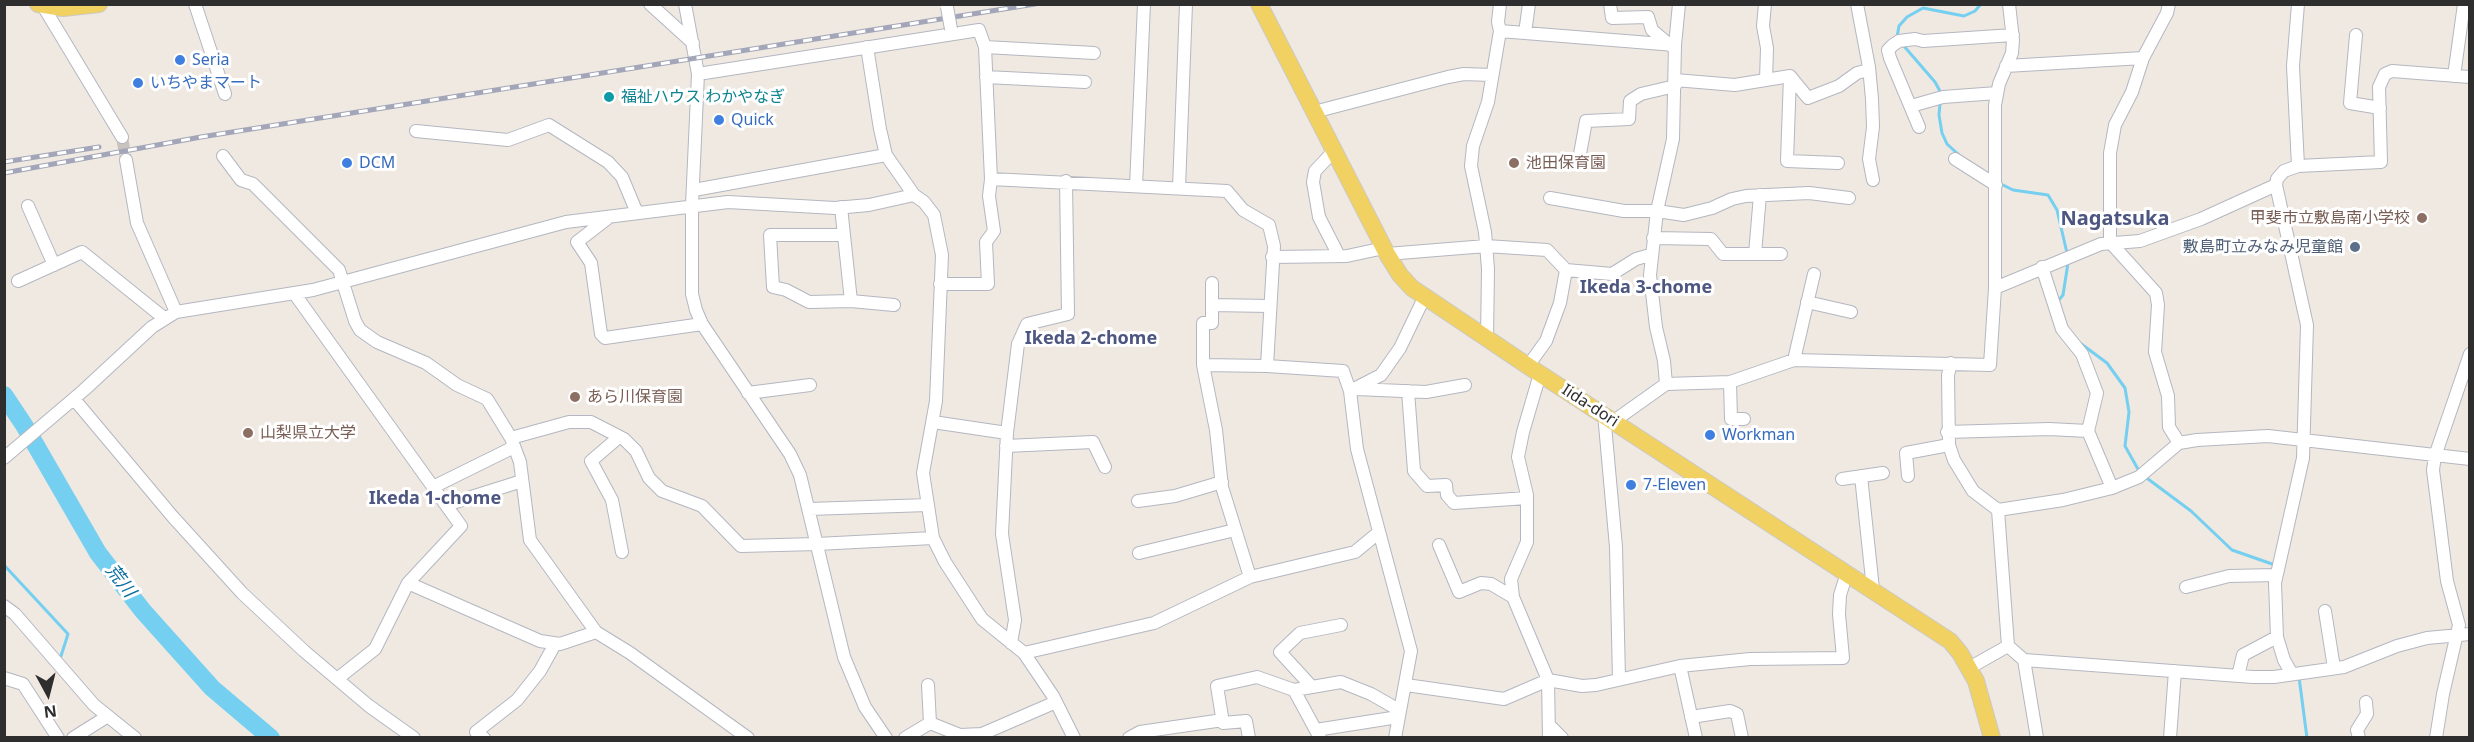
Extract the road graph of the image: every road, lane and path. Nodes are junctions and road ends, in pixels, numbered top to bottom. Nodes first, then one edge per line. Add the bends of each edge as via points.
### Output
1 (99, 4) edge
2 (195, 4) edge
3 (650, 4) edge
4 (685, 4) edge
5 (1144, 4) edge
6 (1186, 4) edge
7 (1259, 4) edge
8 (1500, 4) edge
9 (1529, 4) edge
10 (1610, 4) edge
11 (1679, 4) edge
12 (1766, 4) edge
13 (1857, 4) edge
14 (2009, 4) edge
15 (2169, 4) edge
16 (2298, 4) edge
17 (2464, 4) edge
18 (41, 5) edge
19 (947, 7) dead end
20 (951, 29) dead end
21 (1500, 31) junction
22 (1525, 33) junction
23 (2013, 35) junction
24 (2356, 35) dead end
25 (693, 43) junction
26 (1674, 46) junction
27 (867, 47) junction
28 (985, 47) junction
29 (1094, 53) dead end
30 (2143, 58) junction
31 (2006, 66) junction
32 (1869, 70) junction
33 (698, 74) junction
34 (1491, 75) junction
35 (1790, 76) junction
36 (2454, 76) junction
37 (986, 77) junction
38 (2469, 77) edge
39 (1766, 80) junction
40 (1085, 82) dead end
41 (1675, 83) junction
42 (1997, 93) junction
43 (225, 94) dead end
44 (1911, 106) junction
45 (2380, 108) junction
46 (1314, 112) junction
47 (1919, 127) dead end
48 (416, 131) dead end
49 (122, 137) tunnel mouth
50 (1334, 151) junction
51 (1580, 154) dead end
52 (886, 155) junction
53 (223, 156) dead end
54 (1955, 159) dead end
55 (126, 160) tunnel mouth
56 (1838, 163) dead end
57 (2298, 166) junction
58 (992, 179) junction
59 (1873, 180) dead end
60 (1066, 181) junction
61 (1996, 185) junction
62 (2276, 185) junction
63 (1136, 186) junction
64 (1179, 188) junction
65 (694, 190) junction
66 (914, 195) junction
67 (1760, 195) junction
68 (1550, 198) dead end
69 (1849, 198) dead end
70 (692, 205) junction
71 (28, 206) dead end
72 (841, 207) junction
73 (1657, 211) junction
74 (637, 213) junction
75 (610, 216) junction
76 (844, 235) junction
77 (1653, 238) junction
78 (2110, 242) junction
79 (1486, 246) junction
80 (1386, 251) junction
81 (1755, 254) junction
82 (1781, 254) dead end
83 (1650, 255) junction
84 (1339, 256) junction
85 (1272, 257) junction
86 (54, 265) junction
87 (2042, 267) junction
88 (1566, 270) junction
89 (1814, 274) dead end
90 (18, 281) dead end
91 (344, 282) junction
92 (1212, 283) dead end
93 (940, 284) junction
94 (1995, 288) junction
95 (294, 293) junction
96 (1424, 298) junction
97 (851, 302) junction
98 (1807, 302) junction
99 (894, 305) dead end
100 (1212, 305) junction
101 (1269, 306) junction
102 (176, 312) junction
103 (1851, 312) dead end
104 (164, 318) junction
105 (702, 324) junction
106 (1487, 339) junction
107 (2469, 354) edge
108 (1794, 360) junction
109 (1951, 363) junction
110 (1203, 365) junction
111 (1267, 366) junction
112 (1534, 370) junction
113 (1730, 382) junction
114 (1666, 384) junction
115 (810, 385) dead end
116 (1466, 385) dead end
117 (1353, 390) junction
118 (1408, 391) junction
119 (748, 393) junction
120 (74, 399) junction
121 (1609, 418) junction
122 (1744, 419) dead end
123 (933, 422) junction
124 (2088, 431) junction
125 (619, 436) junction
126 (1948, 439) junction
127 (1006, 440) junction
128 (2303, 440) junction
129 (512, 443) junction
130 (2179, 443) junction
131 (2435, 456) junction
132 (4, 458) edge
133 (2469, 459) edge
134 (1105, 466) dead end
135 (1883, 473) dead end
136 (1861, 476) junction
137 (1908, 476) dead end
138 (1842, 479) dead end
139 (522, 481) junction
140 (1222, 482) junction
141 (434, 487) junction
142 (2112, 488) junction
143 (1527, 498) junction
144 (1138, 501) dead end
145 (446, 505) junction
146 (928, 505) junction
147 (809, 509) junction
148 (1998, 510) junction
149 (1235, 530) junction
150 (1378, 533) junction
151 (933, 538) junction
152 (817, 544) junction
153 (1438, 545) dead end
154 (622, 552) dead end
155 (1139, 553) dead end
156 (1847, 573) junction
157 (2276, 575) junction
158 (1250, 577) junction
159 (408, 584) junction
160 (2186, 586) dead end
161 (1873, 589) junction
162 (1513, 597) junction
163 (4, 606) edge
164 (2325, 611) dead end
165 (1341, 625) dead end
166 (596, 632) junction
167 (2463, 634) edge
168 (2277, 637) junction
169 (1011, 643) junction
170 (555, 644) junction
171 (2008, 646) junction
172 (1024, 653) junction
173 (2024, 660) junction
174 (1680, 666) junction
175 (1969, 668) junction
176 (2334, 668) junction
177 (2175, 671) junction
178 (2292, 674) junction
179 (2238, 676) junction
180 (4, 678) edge
181 (337, 679) junction
182 (1619, 679) junction
183 (1548, 680) junction
184 (1406, 685) junction
185 (927, 686) dead end
186 (1312, 687) junction
187 (1294, 690) junction
188 (1056, 702) junction
189 (2366, 702) dead end
190 (1399, 714) junction
191 (108, 716) junction
192 (1691, 717) junction
193 (1223, 720) junction
194 (930, 723) junction
195 (1550, 732) edge
196 (1318, 734) edge
197 (58, 738) edge
198 (73, 738) edge
199 (135, 738) edge
200 (414, 738) edge
201 (484, 738) edge
202 (748, 738) edge
203 (886, 738) edge
204 (904, 738) edge
205 (1074, 738) edge
206 (1129, 738) edge
207 (1249, 738) edge
208 (1395, 738) edge
209 (1562, 738) edge
210 (1695, 738) edge
211 (1742, 738) edge
212 (1992, 738) edge
213 (2037, 738) edge
214 (2170, 738) edge
215 (2359, 738) edge
216 (2436, 738) edge

1 - 18 main road via 63,8
2 - 43 street
3 - 25 street
4 - 25 street
5 - 63 street
6 - 64 street
7 - 46 main road, Iida-dori
8 - 21 street
9 - 22 street
10 - 26 street via 1612,18 1648,17 1652,30
11 - 26 street
12 - 39 street
13 - 32 street
14 - 23 street
15 - 30 street
16 - 57 street via 2293,66
17 - 36 street
18 - 49 street
19 - 20 street, bridge
21 - 22 street
21 - 34 street
22 - 26 street
23 - 31 street
23 - 44 street via 1899,41 1888,50
24 - 45 street via 2350,103
25 - 33 street
26 - 41 street
27 - 28 street via 979,30
27 - 33 street
27 - 52 street
28 - 29 street
28 - 37 street
30 - 31 street
30 - 78 street via 2115,125 2110,153
31 - 42 street
32 - 35 street via 1808,98
32 - 59 street via 1873,127 1869,159
33 - 65 street
34 - 46 street via 1456,75
34 - 79 street via 1488,102 1473,146 1472,166
35 - 39 street
35 - 56 street via 1787,161
36 - 38 street
36 - 45 street via 2392,71 2385,74 2379,87
37 - 40 street
37 - 58 street
39 - 41 street via 1735,85
41 - 51 street via 1630,101 1629,119 1586,121
41 - 73 street via 1673,139
42 - 44 street via 1943,97
42 - 61 street
44 - 47 street
45 - 57 street via 2381,162
46 - 50 main road, Iida-dori
48 - 74 street via 508,140 549,125 608,162 622,177
50 - 80 main road, Iida-dori
50 - 84 street via 1315,171 1313,182 1319,217
52 - 65 street
52 - 66 street
53 - 91 street via 241,180 253,184 322,251
54 - 61 street
55 - 102 street via 137,223
57 - 62 street via 2284,171
58 - 60 street
58 - 93 street via 989,196 994,231 986,242 988,284
60 - 63 street
60 - 127 street via 1068,314 1027,324 1018,344
61 - 94 street
62 - 78 street via 2140,241
62 - 128 street via 2307,325
63 - 64 street
64 - 85 street via 1227,191 1243,210 1269,225 1274,246
65 - 70 street
66 - 72 street
66 - 93 street via 934,215 942,255
67 - 69 street
67 - 73 street via 1732,199 1690,214
67 - 81 street
68 - 73 street via 1624,211
70 - 72 street via 728,202
70 - 74 street
70 - 105 street via 692,294
71 - 86 street
72 - 76 street
73 - 77 street
74 - 75 street
75 - 91 street via 566,222
75 - 105 street via 578,242 591,263 601,334 605,338
76 - 97 street
76 - 97 street via 770,234 773,287 809,302
77 - 81 street via 1711,239 1723,254
77 - 83 street
78 - 87 street
78 - 130 street via 2156,293 2155,352 2168,396 2169,427
79 - 80 street
79 - 88 street via 1547,250
79 - 106 street
80 - 84 street
80 - 96 main road, Iida-dori via 1400,275
81 - 82 street
83 - 88 street via 1612,274
83 - 114 street
84 - 85 street
85 - 101 street
86 - 90 street
86 - 104 street via 82,252
87 - 94 street
87 - 124 street via 2062,328 2082,354 2097,393
88 - 112 street via 1560,303
89 - 98 street
91 - 95 street
91 - 129 street via 360,330 487,399
92 - 100 street
93 - 123 street
94 - 109 street via 1990,365
95 - 102 street
95 - 141 street
96 - 106 main road, Iida-dori
96 - 117 street via 1400,348 1381,375
97 - 99 street
98 - 103 street
98 - 108 street
100 - 101 street
100 - 110 street via 1212,323 1203,323
101 - 111 street
102 - 104 street
104 - 120 street
105 - 119 street
106 - 112 main road, Iida-dori
107 - 131 street
108 - 109 street
108 - 113 street
109 - 126 street
110 - 111 street
110 - 140 street
111 - 117 street via 1343,371
112 - 121 main road, Iida-dori
112 - 143 street via 1518,457
113 - 114 street
113 - 122 street via 1731,419
114 - 121 street
115 - 119 street
116 - 118 street
117 - 118 street
117 - 150 street via 1357,449
118 - 143 street via 1414,471 1427,486 1446,485 1447,495 1454,502
119 - 147 street via 790,454
120 - 132 street
120 - 181 street via 242,593
121 - 156 main road, Iida-dori
121 - 182 street
123 - 127 street
123 - 146 street via 923,473
124 - 126 street via 2049,429
124 - 142 street
125 - 129 street via 591,422 569,423
125 - 152 street via 636,452 662,492 702,506 741,546
125 - 154 street via 591,461 612,500
126 - 137 street via 1906,453
126 - 148 street via 1954,460 1973,491
127 - 134 street via 1093,442
127 - 169 street via 1002,534 1015,620
128 - 130 street via 2268,436
128 - 131 street
128 - 157 street via 2303,458
129 - 139 street
129 - 141 street
130 - 142 street via 2139,477
131 - 133 street
131 - 167 street via 2433,470 2447,580
135 - 136 street
136 - 138 street
136 - 161 street
139 - 145 street
139 - 166 street via 530,540
140 - 144 street via 1175,496
140 - 149 street
141 - 145 street
142 - 148 street
143 - 162 street via 1527,542 1511,579
145 - 159 street via 461,526
146 - 147 street
146 - 151 street
147 - 152 street
148 - 171 street
149 - 155 street
149 - 158 street
150 - 158 street via 1355,552
150 - 184 street via 1411,651
151 - 152 street
151 - 169 street via 982,619
152 - 203 street via 844,657 865,707
153 - 162 street via 1459,592 1481,583 1491,584
156 - 161 main road, Iida-dori
156 - 174 street via 1839,614 1843,658 1750,659
157 - 160 street via 2229,576
157 - 168 street
158 - 172 street via 1154,623
159 - 170 street
159 - 181 street via 375,649
161 - 175 main road, Iida-dori via 1950,641
162 - 183 street
163 - 191 street
164 - 176 street
165 - 186 street via 1300,633 1280,652
166 - 170 street
166 - 202 street
167 - 176 street via 2427,638
167 - 216 street via 2443,694
168 - 178 street
168 - 179 street via 2243,655
169 - 172 street
170 - 201 street via 517,700 476,732
171 - 173 street
171 - 175 street
172 - 188 street
173 - 177 street
173 - 213 street
174 - 182 street
174 - 192 street
175 - 212 main road, Iida-dori
176 - 178 street
177 - 179 street
177 - 214 street
178 - 179 street
180 - 197 street via 23,684
181 - 200 street
182 - 183 street via 1582,686
183 - 184 street via 1504,699
183 - 195 street
184 - 190 street
185 - 194 street
186 - 187 street
186 - 190 street via 1341,682 1371,694
187 - 193 street via 1257,677 1217,686
187 - 196 street
188 - 194 street via 982,734 960,735
188 - 205 street
189 - 215 street via 2367,714 2358,730
190 - 196 street
190 - 208 street
191 - 198 street
191 - 199 street
192 - 210 street
192 - 211 street via 1730,711 1737,714
193 - 206 street via 1140,732
193 - 207 street via 1246,721
194 - 204 street
195 - 209 street

